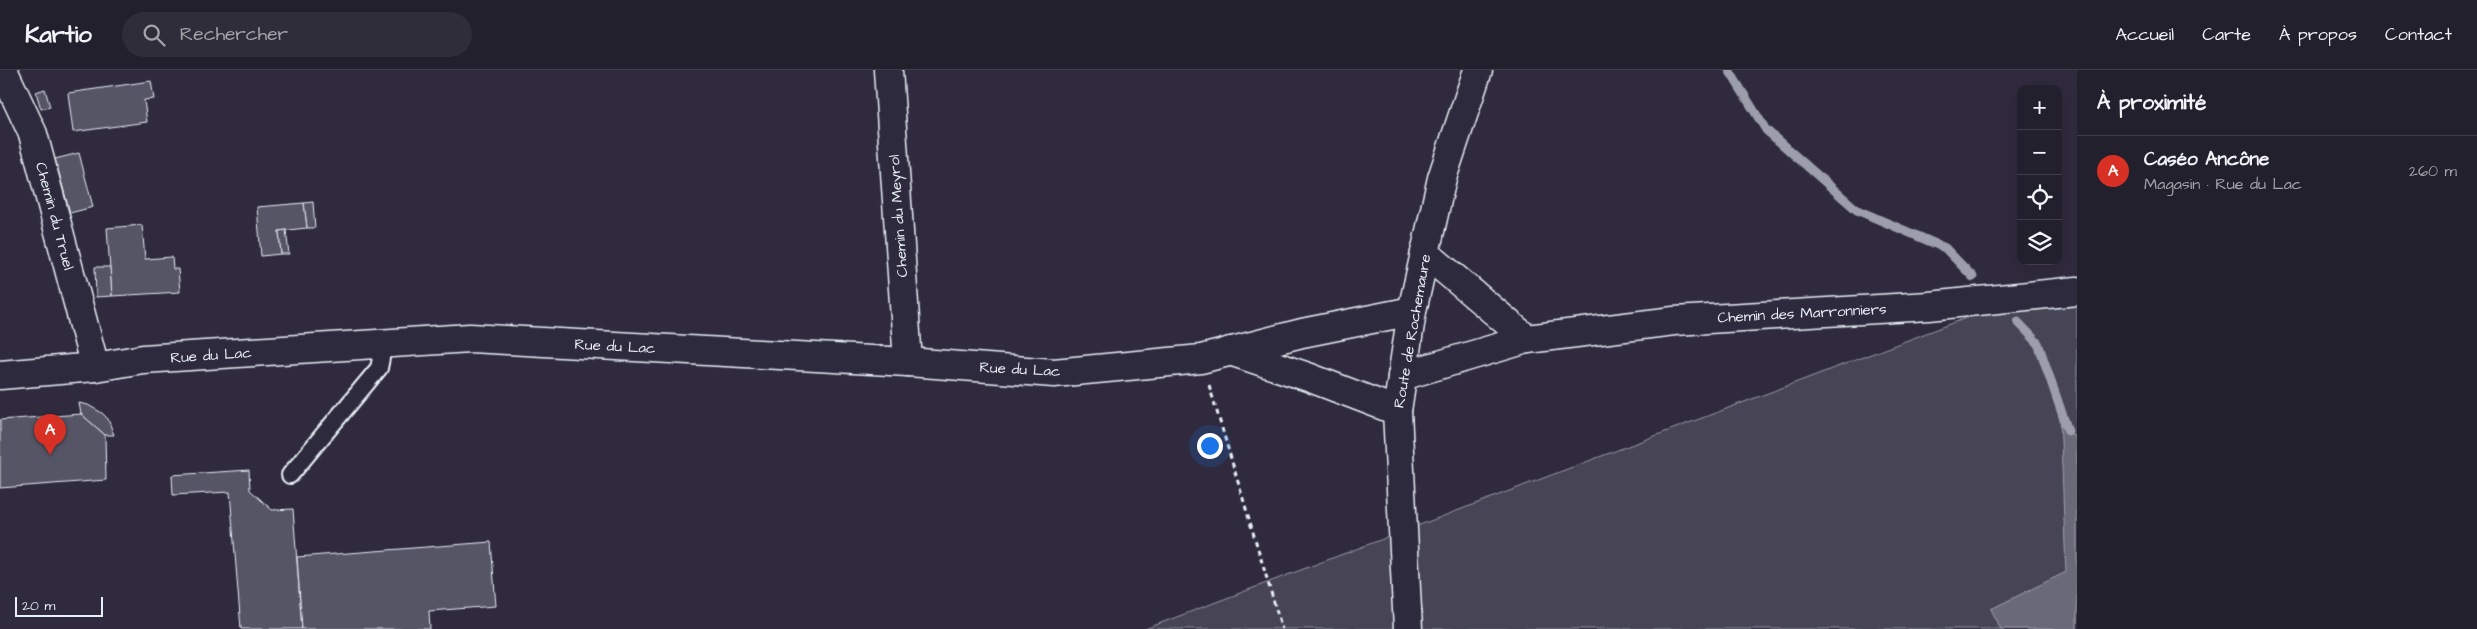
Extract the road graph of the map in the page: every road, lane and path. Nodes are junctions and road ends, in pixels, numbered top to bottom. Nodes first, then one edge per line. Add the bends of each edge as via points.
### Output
1 (3, 70) edge
2 (888, 70) edge
3 (1478, 70) edge
4 (1425, 253) junction
5 (2077, 291) edge
6 (1412, 311) junction
7 (1527, 339) junction
8 (384, 343) junction
9 (1230, 351) junction
10 (1201, 359) junction
11 (908, 362) junction
12 (95, 367) junction
13 (0, 375) edge
14 (1402, 376) junction
15 (1397, 411) junction
16 (290, 475) dead end
17 (1282, 629) edge
18 (1408, 629) edge

1 - 12 street, Chemin du Truel via 34,134
2 - 11 street, Chemin du Meyrol
3 - 4 street, Route de Rochemaure via 1442,178
4 - 6 street, Route de Rochemaure
4 - 7 street
5 - 7 street, Chemin des Marronniers via 1929,306 1674,321
6 - 9 street, Rue du Lac
6 - 14 street, Route de Rochemaure
7 - 14 street, Chemin des Marronniers
8 - 11 street, Rue du Lac via 470,338
8 - 12 street, Rue du Lac via 143,359
8 - 16 lane via 379,368
9 - 10 street, Rue du Lac
9 - 15 street
10 - 11 street, Rue du Lac via 1054,373
10 - 17 path
12 - 13 street, Rue du Lac
14 - 15 street, Route de Rochemaure
15 - 18 street, Route de Rochemaure

